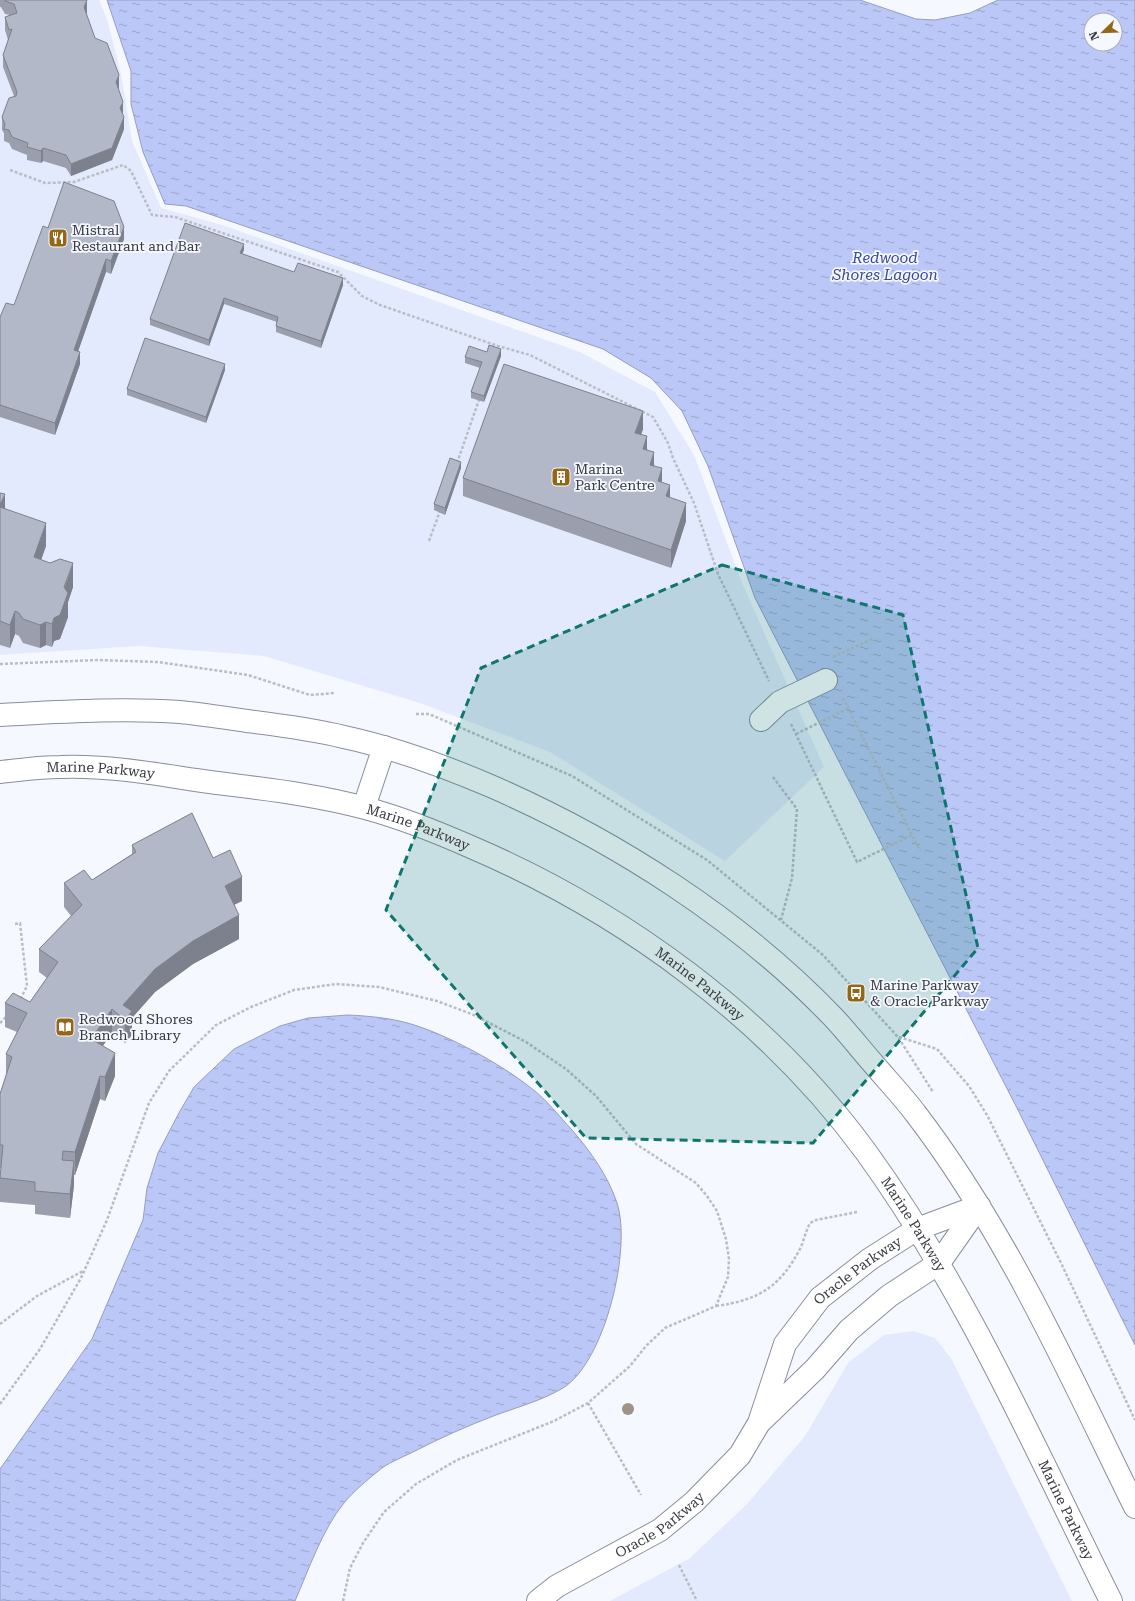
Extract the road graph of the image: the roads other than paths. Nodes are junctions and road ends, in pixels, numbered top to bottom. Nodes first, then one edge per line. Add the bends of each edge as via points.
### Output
1 (826, 680) dead end
2 (0, 715) edge
3 (761, 720) dead end
4 (384, 747) junction
5 (0, 772) edge
6 (364, 808) junction
7 (979, 1206) junction
8 (917, 1229) junction
9 (939, 1262) junction
10 (758, 1423) junction
11 (1135, 1507) edge
12 (538, 1601) edge
13 (1111, 1601) edge

1 - 3 main road via 780,702
2 - 4 main road via 86,711 181,712 341,736
4 - 6 main road
4 - 7 main road via 447,768 537,806 632,858 711,912 785,971 833,1018 916,1114
5 - 6 main road, Marine Parkway via 61,767 107,768 275,789 324,797
6 - 8 main road, Marine Parkway via 425,827 510,864 599,912 674,962 743,1019 810,1083 865,1152
7 - 8 main road, Oracle Parkway
7 - 9 main road, Oracle Parkway
7 - 11 main road via 1038,1311
8 - 9 main road, Marine Parkway
8 - 10 main road, Oracle Parkway via 870,1258 820,1298 785,1344
9 - 10 main road, Oracle Parkway via 889,1296 849,1330 815,1369
9 - 13 main road, Marine Parkway via 982,1340
10 - 12 main road, Oracle Parkway via 740,1455 694,1502 660,1530 557,1586

